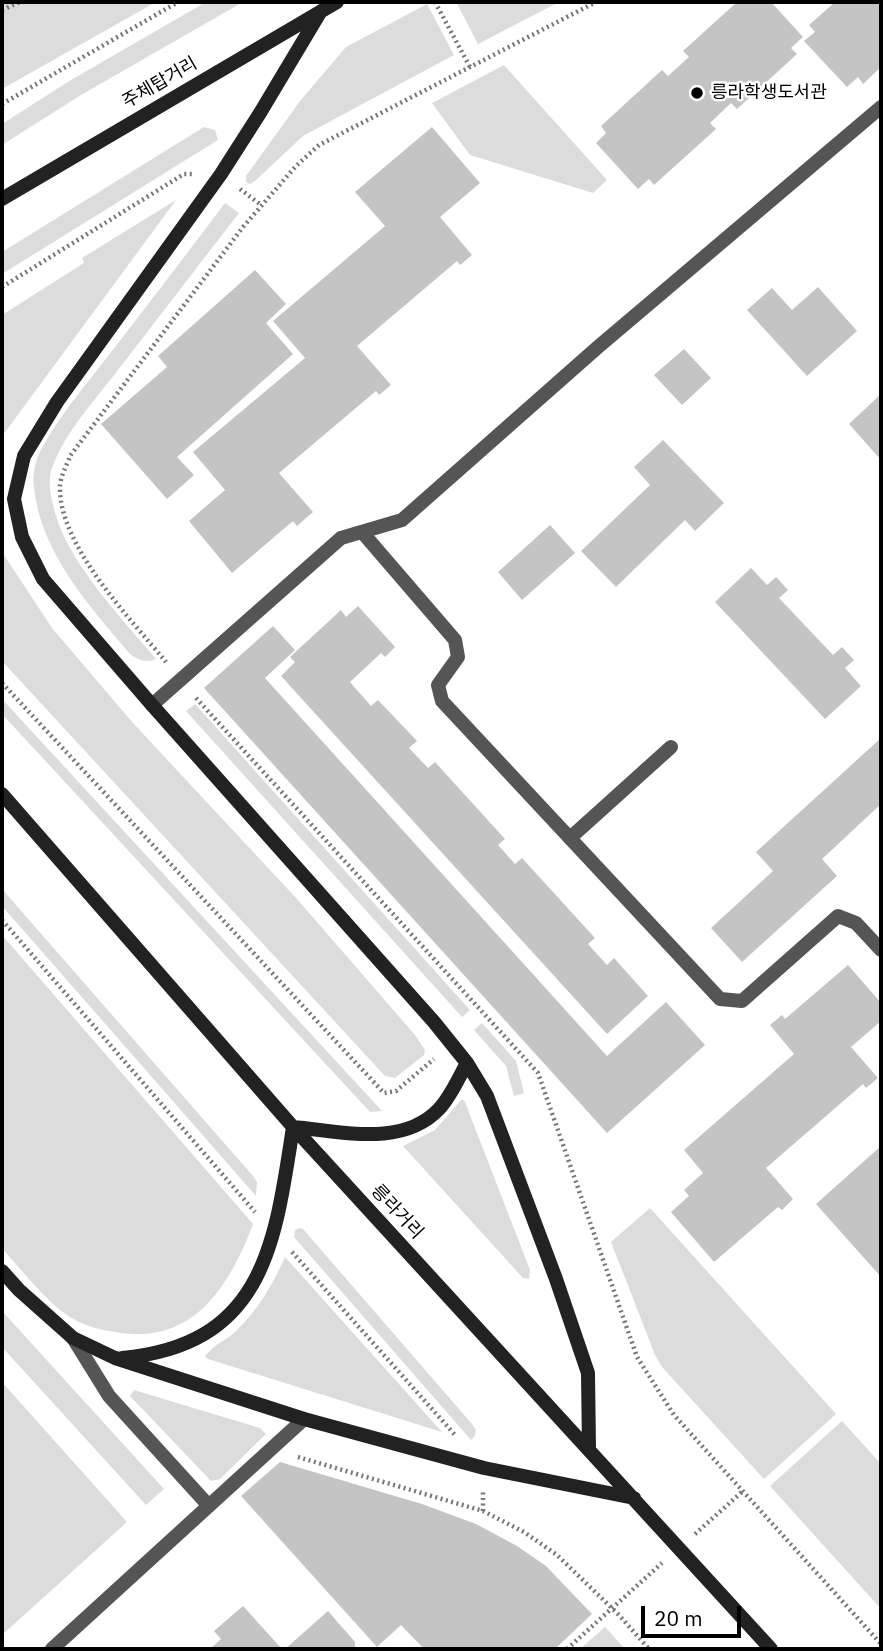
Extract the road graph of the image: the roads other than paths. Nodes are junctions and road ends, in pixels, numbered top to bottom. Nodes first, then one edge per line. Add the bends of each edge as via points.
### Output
1 (337, 2) edge
2 (321, 11) junction
3 (881, 107) edge
4 (2, 199) edge
5 (362, 532) junction
6 (152, 705) junction
7 (671, 747) dead end
8 (2, 794) edge
9 (570, 838) junction
10 (881, 950) edge
11 (467, 1063) junction
12 (293, 1127) junction
13 (2, 1271) edge
14 (73, 1338) junction
15 (115, 1358) junction
16 (304, 1419) junction
17 (589, 1449) junction
18 (634, 1498) junction
19 (209, 1506) junction
20 (52, 1649) edge
21 (771, 1649) edge

1 - 2 main road, 주체탑거리
2 - 4 main road, 주체탑거리
2 - 6 main road via 220,174 23,456 14,499 22,537 43,579
3 - 5 street via 402,520
5 - 6 street via 341,538
5 - 9 street via 456,640 458,657 438,685 442,701
6 - 11 main road
7 - 9 street
8 - 12 main road, 릉라거리
9 - 10 street via 720,999 742,1001 838,916 856,923
11 - 12 main road via 437,1111 406,1130 386,1135
11 - 17 main road via 487,1096 588,1373
12 - 15 main road via 279,1218 264,1262 246,1295 194,1341 146,1355
12 - 17 main road, 릉라거리
13 - 14 main road
14 - 15 main road
14 - 19 street via 109,1396
15 - 16 main road
16 - 18 main road via 507,1475
16 - 19 street
17 - 18 main road, 릉라거리
18 - 21 main road, 릉라거리
19 - 20 street

